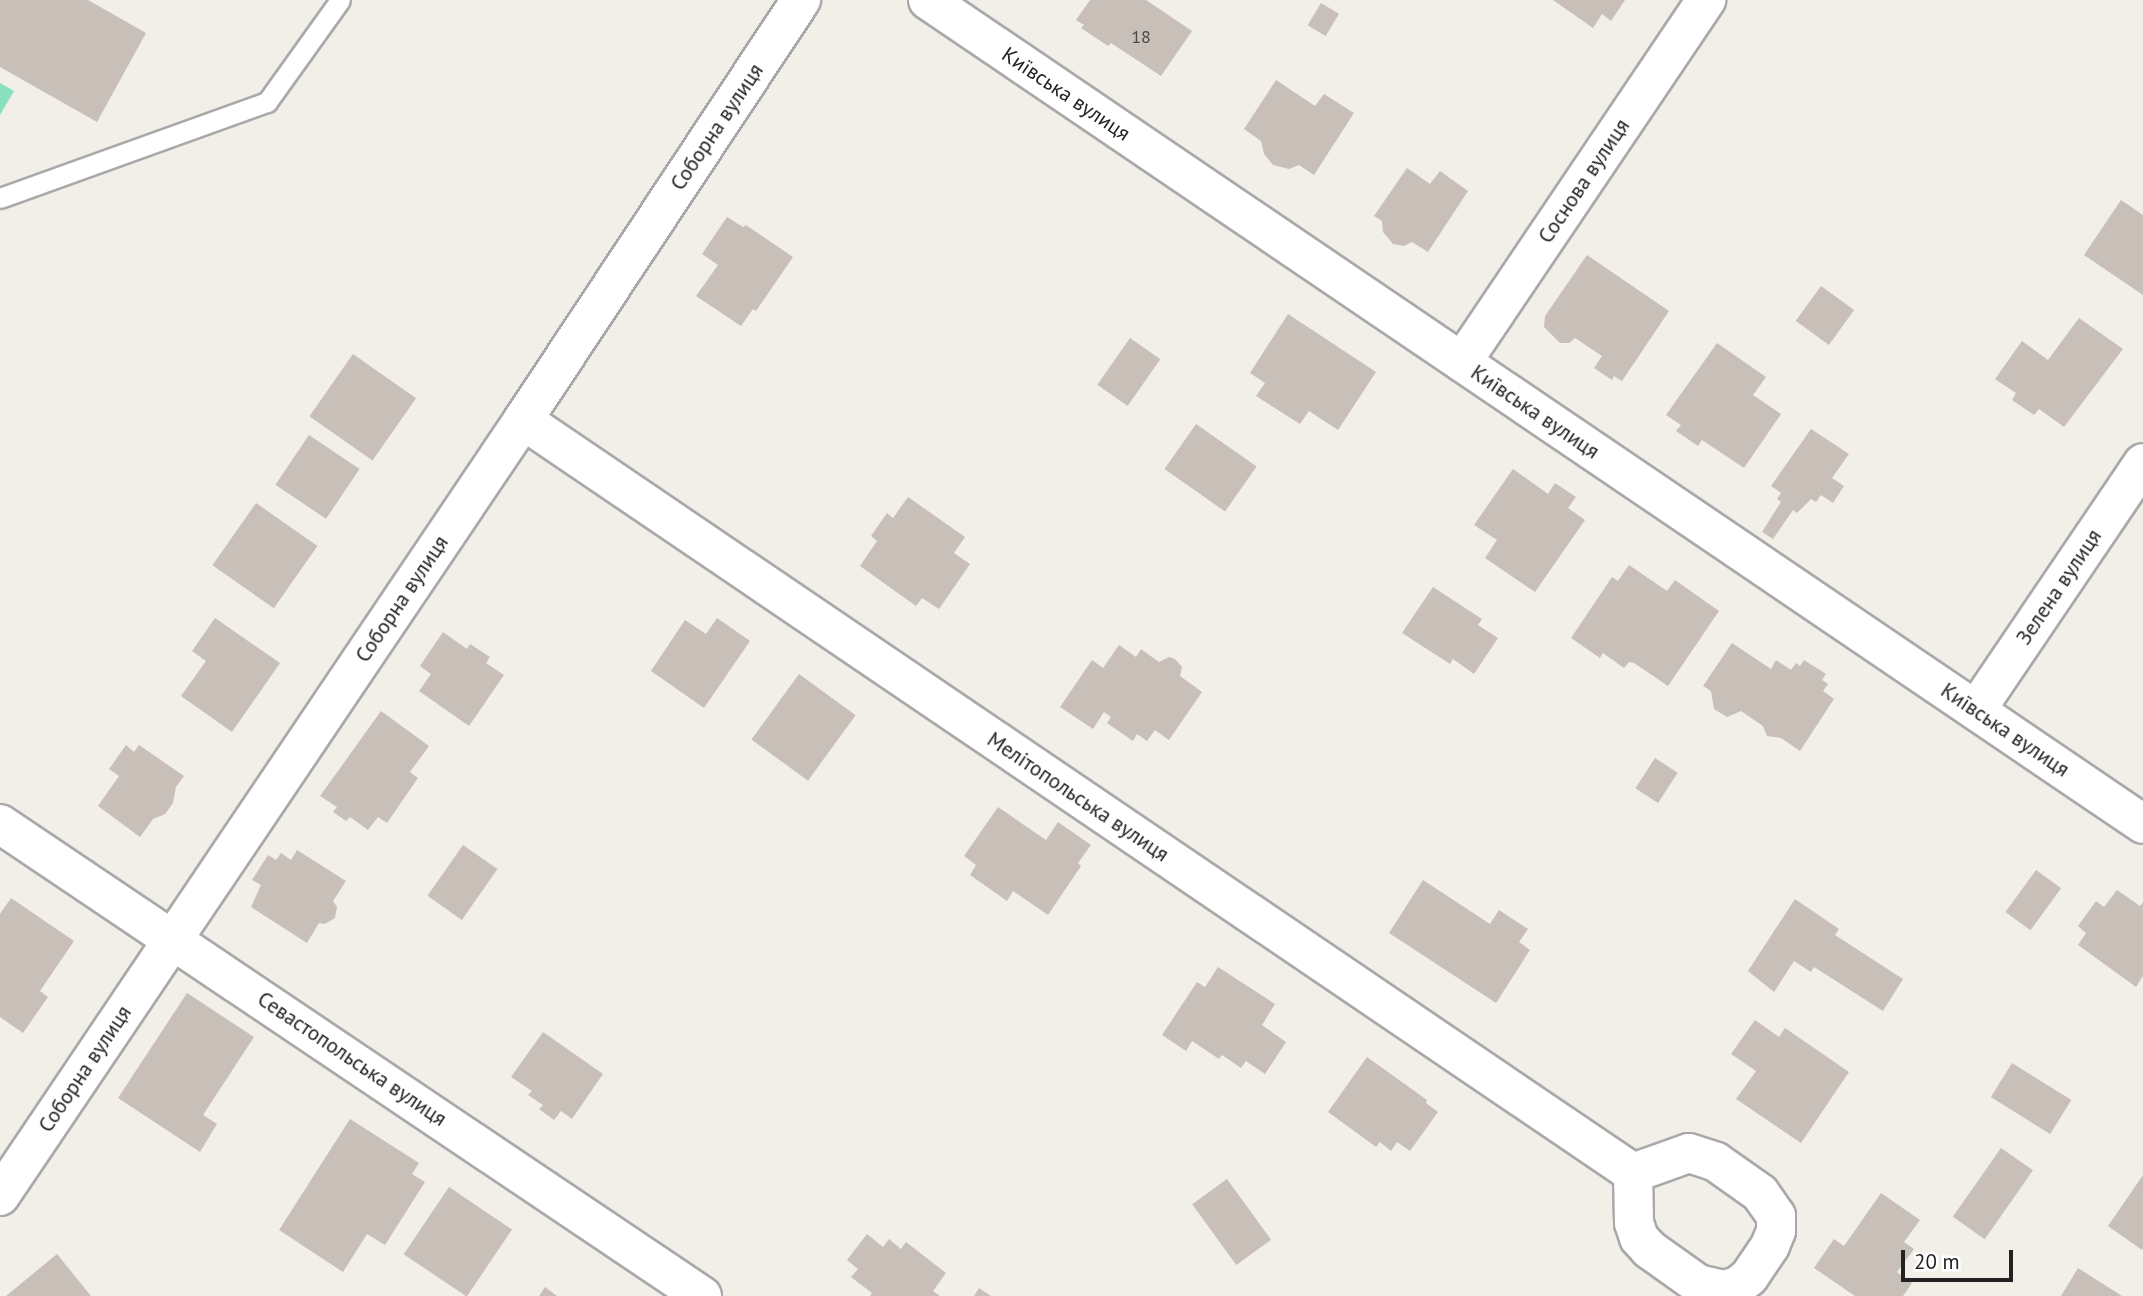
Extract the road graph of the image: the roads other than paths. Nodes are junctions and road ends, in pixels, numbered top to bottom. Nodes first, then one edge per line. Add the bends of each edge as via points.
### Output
1 (340, 0) edge
2 (801, 0) edge
3 (928, 0) edge
4 (1706, 0) edge
5 (0, 198) edge
6 (1462, 362) junction
7 (523, 420) junction
8 (2143, 463) edge
9 (1976, 710) junction
10 (0, 824) edge
11 (2143, 824) edge
12 (173, 938) junction
13 (1633, 1173) dead end
14 (0, 1196) edge
15 (702, 1296) edge

1 - 5 lane via 267,102
2 - 7 street, Соборна вулиця
3 - 6 street, Київська вулиця
4 - 6 street, Соснова вулиця
6 - 9 street, Київська вулиця
7 - 12 street, Соборна вулиця
7 - 13 street, Мелітопольська вулиця
8 - 9 street, Зелена вулиця
9 - 11 street, Київська вулиця
10 - 12 street, Севастопольська вулиця
12 - 14 street, Соборна вулиця
12 - 15 street, Севастопольська вулиця

